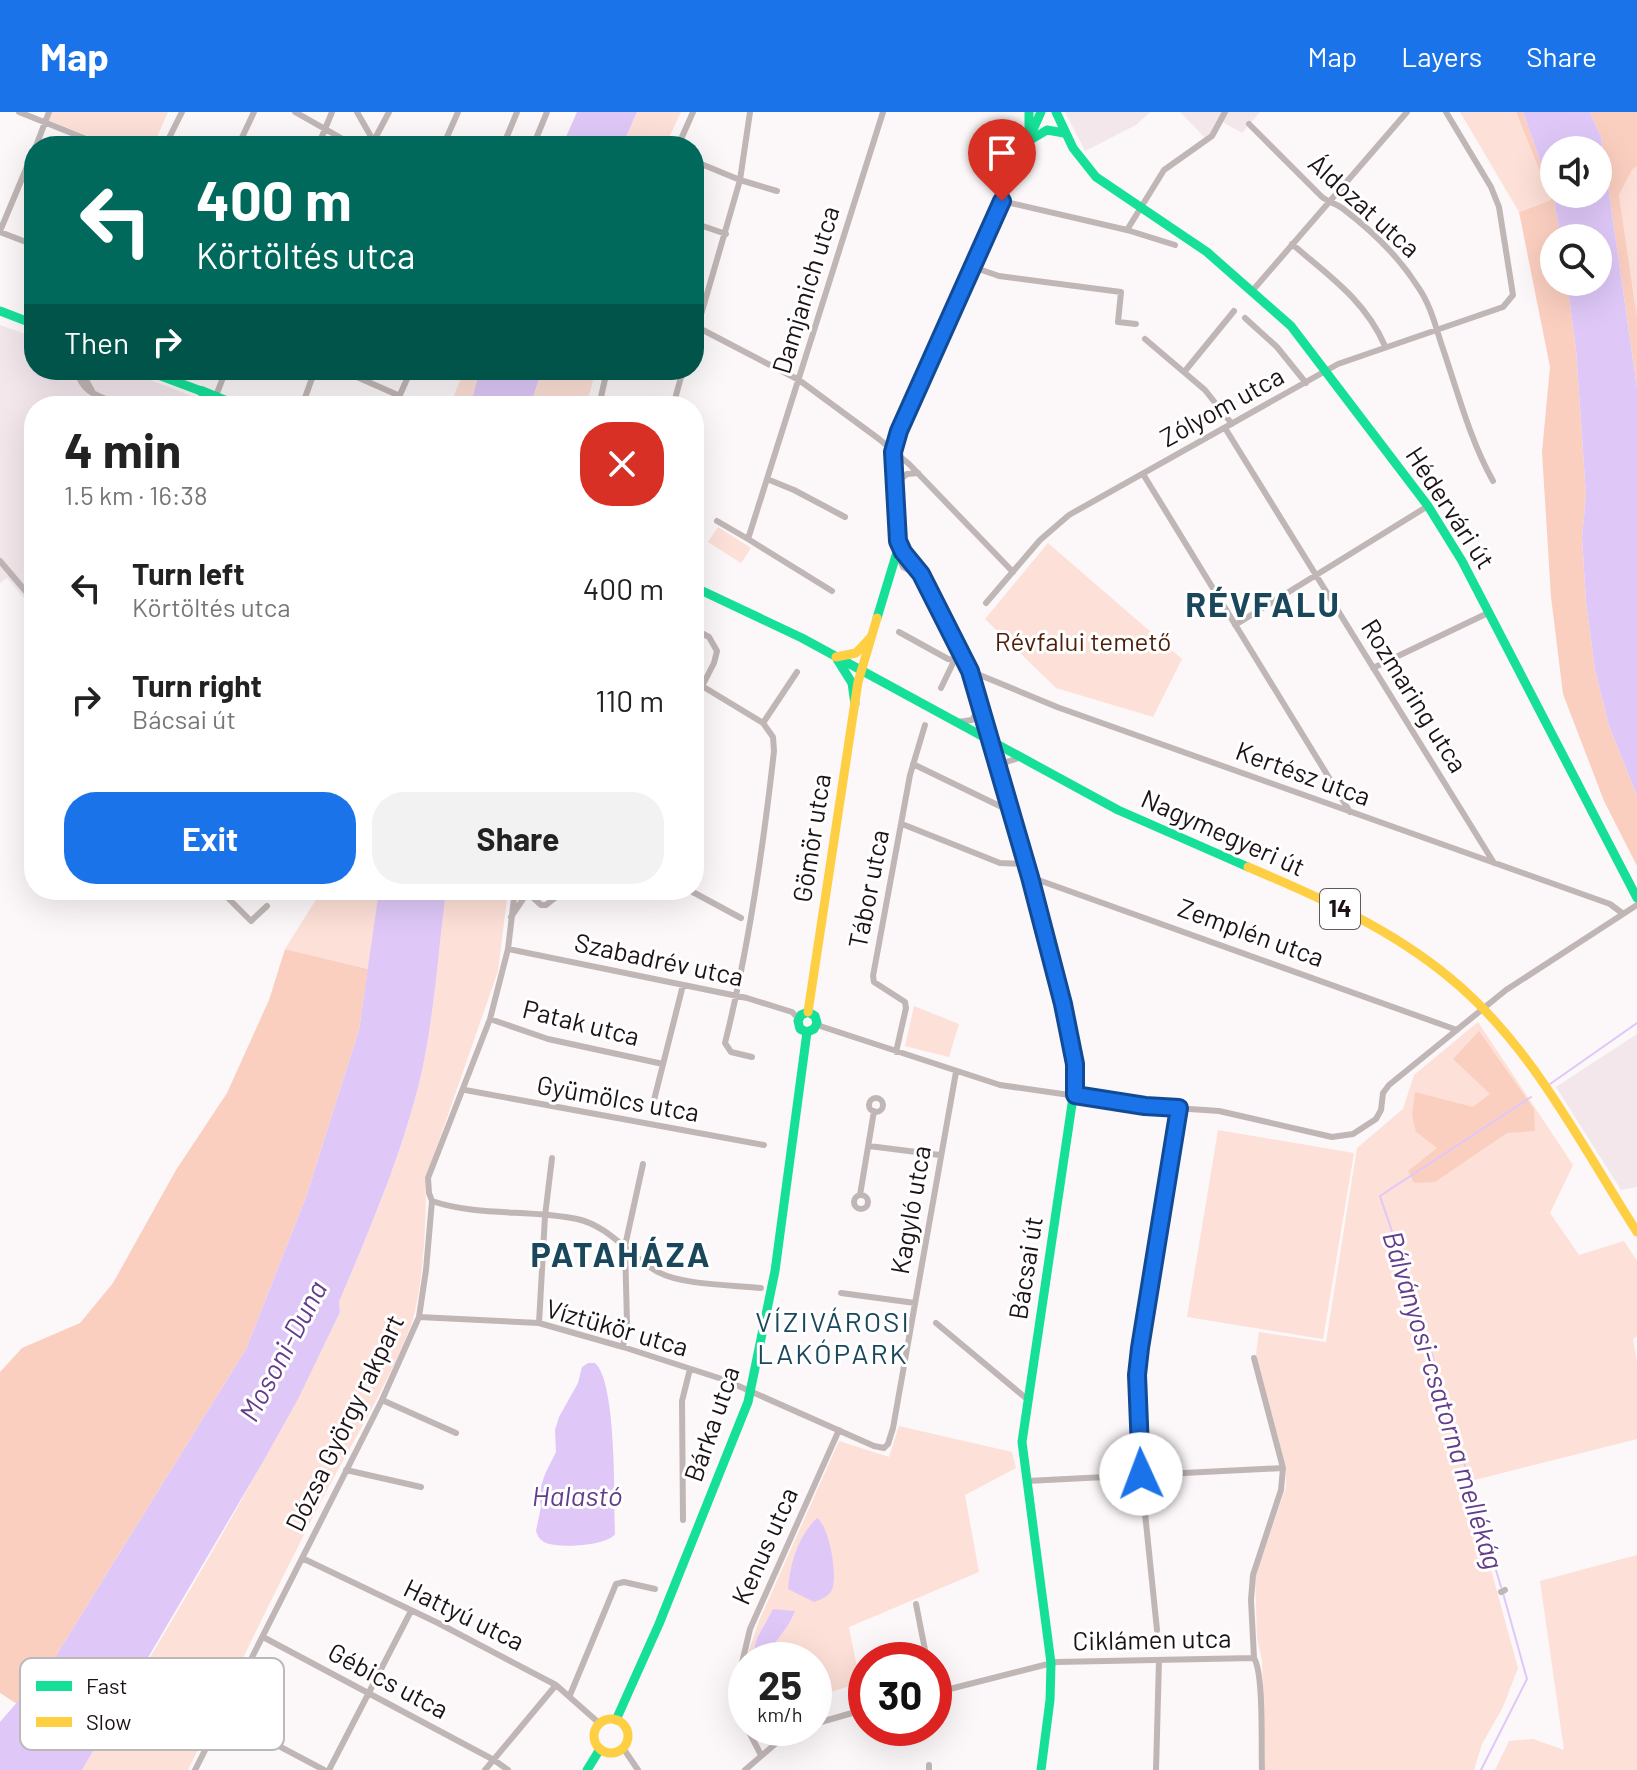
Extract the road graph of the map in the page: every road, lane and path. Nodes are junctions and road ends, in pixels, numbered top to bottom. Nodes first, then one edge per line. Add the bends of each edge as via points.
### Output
1 (19, 112) edge
2 (49, 112) edge
3 (182, 112) edge
4 (254, 112) edge
5 (295, 112) edge
6 (332, 112) edge
7 (357, 112) edge
8 (389, 112) edge
9 (458, 112) edge
10 (517, 112) edge
11 (547, 112) edge
12 (693, 112) edge
13 (750, 112) edge
14 (883, 112) edge
15 (1029, 112) edge
16 (1043, 112) edge
17 (1056, 112) edge
18 (1225, 112) edge
19 (1407, 112) edge
20 (1446, 112) edge
21 (45, 123) junction
22 (1249, 124) dead end
23 (325, 129) junction
24 (1065, 134) junction
25 (40, 136) edge
26 (78, 136) edge
27 (170, 136) edge
28 (243, 136) edge
29 (322, 136) edge
30 (337, 136) edge
31 (369, 136) edge
32 (376, 136) edge
33 (447, 136) edge
34 (507, 136) edge
35 (537, 136) edge
36 (682, 136) edge
37 (1028, 143) junction
38 (704, 165) edge
39 (24, 174) edge
40 (740, 180) junction
41 (777, 191) dead end
42 (1002, 201) junction
43 (1328, 203) junction
44 (1142, 207) junction
45 (704, 226) edge
46 (1127, 230) junction
47 (0, 231) edge
48 (726, 234) junction
49 (24, 241) edge
50 (1292, 244) junction
51 (1175, 245) dead end
52 (973, 267) junction
53 (1253, 290) junction
54 (0, 311) edge
55 (704, 311) edge
56 (1234, 311) dead end
57 (1245, 318) dead end
58 (24, 320) edge
59 (1136, 324) dead end
60 (1436, 329) junction
61 (704, 330) edge
62 (1145, 339) dead end
63 (1385, 346) junction
64 (1185, 371) junction
65 (1327, 371) junction
66 (80, 380) edge
67 (87, 380) edge
68 (172, 380) edge
69 (364, 380) edge
70 (407, 380) edge
71 (799, 380) junction
72 (1306, 383) junction
73 (100, 396) edge
74 (101, 396) edge
75 (213, 396) edge
76 (400, 396) joint
77 (1229, 426) junction
78 (893, 452) junction
79 (918, 473) junction
80 (1143, 474) junction
81 (767, 479) junction
82 (1493, 481) dead end
83 (895, 483) junction
84 (1428, 506) junction
85 (845, 517) dead end
86 (717, 521) dead end
87 (748, 539) junction
88 (897, 546) junction
89 (0, 561) edge
90 (905, 569) junction
91 (1013, 572) junction
92 (1316, 574) junction
93 (924, 580) junction
94 (889, 581) junction
95 (24, 589) edge
96 (832, 591) dead end
97 (704, 592) edge
98 (986, 603) dead end
99 (1488, 613) junction
100 (1235, 625) junction
101 (899, 632) dead end
102 (704, 634) edge
103 (871, 637) junction
104 (833, 656) junction
105 (954, 661) junction
106 (967, 663) junction
107 (1373, 668) junction
108 (861, 671) junction
109 (970, 671) junction
110 (797, 672) dead end
111 (704, 682) edge
112 (704, 687) edge
113 (941, 688) dead end
114 (855, 704) junction
115 (980, 704) junction
116 (957, 722) junction
117 (763, 723) junction
118 (925, 725) dead end
119 (990, 741) junction
120 (1025, 760) junction
121 (913, 764) junction
122 (1001, 779) junction
123 (1010, 811) junction
124 (1351, 813) junction
125 (902, 824) junction
126 (1494, 863) junction
127 (1026, 864) junction
128 (1030, 877) junction
129 (704, 898) edge
130 (1637, 898) edge
131 (230, 900) edge
132 (513, 900) edge
133 (523, 900) edge
134 (1637, 905) edge
135 (267, 906) dead end
136 (1622, 913) junction
137 (510, 918) junction
138 (741, 918) dead end
139 (508, 949) junction
140 (683, 985) junction
141 (737, 996) junction
142 (1484, 1010) junction
143 (803, 1015) junction
144 (490, 1019) junction
145 (817, 1025) junction
146 (1457, 1030) junction
147 (807, 1032) junction
148 (896, 1052) junction
149 (752, 1057) dead end
150 (663, 1064) junction
151 (956, 1072) junction
152 (465, 1090) junction
153 (1075, 1095) junction
154 (652, 1108) dead end
155 (1179, 1108) junction
156 (874, 1111) dead end
157 (764, 1145) dead end
158 (869, 1146) junction
159 (940, 1155) junction
160 (552, 1158) dead end
161 (643, 1164) dead end
162 (860, 1195) dead end
163 (432, 1201) junction
164 (545, 1216) junction
165 (1637, 1232) edge
166 (625, 1246) junction
167 (761, 1288) dead end
168 (841, 1293) dead end
169 (915, 1303) junction
170 (419, 1317) junction
171 (539, 1323) junction
172 (936, 1323) dead end
173 (623, 1347) junction
174 (1254, 1358) dead end
175 (690, 1369) junction
176 (751, 1391) junction
177 (1027, 1399) junction
178 (382, 1400) junction
179 (839, 1430) junction
180 (456, 1433) dead end
181 (884, 1448) joint
182 (1283, 1468) junction
183 (346, 1470) junction
184 (1141, 1474) junction
185 (1027, 1481) junction
186 (421, 1487) dead end
187 (683, 1520) dead end
188 (302, 1558) junction
189 (655, 1589) dead end
190 (916, 1604) dead end
191 (411, 1611) junction
192 (1157, 1630) dead end
193 (263, 1637) junction
194 (747, 1642) edge
195 (923, 1642) edge
196 (252, 1658) edge
197 (1254, 1658) junction
198 (1159, 1660) junction
199 (1051, 1663) junction
200 (556, 1685) junction
201 (952, 1688) edge
202 (368, 1693) junction
203 (570, 1695) junction
204 (616, 1720) junction
205 (599, 1723) junction
206 (756, 1746) edge
207 (772, 1746) edge
208 (284, 1748) edge
209 (623, 1748) junction
210 (600, 1749) junction
211 (205, 1750) edge
212 (761, 1755) junction
213 (494, 1760) junction
214 (195, 1770) edge
215 (326, 1770) edge
216 (485, 1770) edge
217 (508, 1770) edge
218 (587, 1770) edge
219 (638, 1770) edge
220 (745, 1770) edge
221 (1041, 1770) edge
222 (1156, 1770) edge
223 (1262, 1770) edge

1 - 21 street
2 - 21 street
3 - 27 street
4 - 28 street
5 - 23 street
6 - 23 street
7 - 31 street
8 - 32 street
9 - 33 street
10 - 34 street
11 - 35 street
12 - 36 street
13 - 40 street
14 - 71 street, Damjanich utca
15 - 37 street
16 - 24 street, Hédervári út
16 - 37 street
17 - 24 street, Hédervári út
18 - 44 street via 1212,136 1164,170
19 - 43 street
20 - 60 street, Zólyom utca via 1499,207 1513,295 1503,307
21 - 25 street
21 - 26 street
22 - 43 street, Áldozat utca
23 - 29 street
23 - 30 street
24 - 37 street via 1047,130
24 - 44 street, Hédervári út via 1096,177
37 - 42 street
38 - 40 street
39 - 47 street
40 - 41 street
40 - 48 street
42 - 46 street
42 - 52 street
43 - 50 street
43 - 60 street, Áldozat utca via 1338,205 1401,263 1429,306
44 - 46 street
44 - 53 street, Hédervári út
45 - 48 street
46 - 51 street
47 - 49 street
48 - 55 street
50 - 53 street
50 - 63 street via 1356,298
52 - 59 street via 999,276 1121,292 1118,322
52 - 78 street
53 - 65 street, Hédervári út
54 - 58 street
56 - 64 street
57 - 72 street
60 - 63 street, Zólyom utca
60 - 82 street, Áldozat utca via 1471,436
61 - 71 street
62 - 64 street, Rozmaring utca
63 - 65 street, Zólyom utca
64 - 77 street, Rozmaring utca
65 - 72 street, Zólyom utca
65 - 84 street, Hédervári út
66 - 73 street
67 - 74 street
68 - 75 street, bridge
69 - 76 street
70 - 76 street
71 - 78 street
71 - 81 street, Damjanich utca
72 - 77 street, Zólyom utca
77 - 80 street, Zólyom utca
77 - 92 street, Rozmaring utca
78 - 79 street
78 - 83 street
79 - 83 street
79 - 91 street
80 - 91 street, Zólyom utca via 1054,525
80 - 100 street
81 - 85 street
81 - 87 street, Damjanich utca
83 - 88 street
84 - 92 street
84 - 99 street, Hédervári út
86 - 87 street
87 - 96 street
88 - 90 street
88 - 93 street, Bácsai út
88 - 94 street, Gömör utca
89 - 95 street
90 - 93 street
90 - 94 street
91 - 98 street, Zólyom utca
92 - 100 street
92 - 107 street, Rozmaring utca
93 - 106 street, Bácsai út
94 - 103 street, Gömör utca
97 - 104 street, Nagymegyeri út / 14
99 - 107 street
99 - 130 street, Hédervári út
100 - 124 street
101 - 105 street
102 - 111 street via 717,651
103 - 104 street via 856,653
103 - 108 street, Gömör utca
104 - 108 street, Nagymegyeri út / 14
104 - 114 street via 852,683
105 - 106 street
105 - 113 street
106 - 109 street, Bácsai út
107 - 126 street, Rozmaring utca
108 - 114 street, Gömör utca
108 - 116 street, Nagymegyeri út / 14
109 - 115 street, Bácsai út
109 - 124 street, Kertész utca
110 - 117 street
112 - 117 street
114 - 143 street, Gömör utca
115 - 116 street via 974,718
115 - 119 street, Bácsai út
116 - 119 street, Nagymegyeri út / 14
117 - 141 street via 773,737 774,751
118 - 121 street, Tábor utca
119 - 120 street, Nagymegyeri út / 14
119 - 122 street, Bácsai út
120 - 122 street via 1006,762
120 - 142 street, Nagymegyeri út / 14 via 1178,840 1360,918 1433,963
121 - 123 street
121 - 125 street, Tábor utca
122 - 123 street, Bácsai út
123 - 127 street, Bácsai út
124 - 126 street, Kertész utca
125 - 127 street via 1000,863
125 - 148 street, Tábor utca via 873,976 874,982 905,1002
126 - 136 street, Kertész utca via 1610,904
127 - 128 street, Bácsai út
128 - 146 street, Zemplén utca
128 - 153 street, Bácsai út via 1068,1026
129 - 138 street
131 - 135 street via 251,921
132 - 137 street, Dózsa György rakpart
133 - 137 street
134 - 136 street
136 - 142 street
137 - 139 street, Dózsa György rakpart
139 - 140 street, Szabadrév utca
139 - 144 street, Dózsa György rakpart
140 - 141 street, Szabadrév utca
140 - 150 street
141 - 143 street, Szabadrév utca
141 - 149 street via 725,1043 731,1052
142 - 146 street
142 - 165 street, Nagymegyeri út / 14 via 1531,1065
143 - 145 street via 816,1018
143 - 147 street via 799,1027
144 - 150 street, Patak utca via 548,1039
144 - 152 street, Dózsa György rakpart
145 - 147 street
145 - 148 street
146 - 155 street via 1389,1085 1376,1119 1349,1136 1321,1136 1219,1111
147 - 176 street, Bárka utca via 775,1271
148 - 151 street
150 - 154 street
151 - 153 street via 1007,1086
151 - 159 street, Kagyló utca
152 - 157 street, Gyümölcs utca
152 - 163 street, Dózsa György rakpart via 428,1178
153 - 155 street
153 - 177 street, Bácsai út
155 - 184 street via 1137,1375
156 - 158 street
158 - 159 street
158 - 162 street
159 - 169 street, Kagyló utca
160 - 164 street
161 - 166 street
163 - 164 street
163 - 170 street, Dózsa György rakpart
164 - 166 street via 578,1219
164 - 171 street
166 - 167 street via 671,1278
166 - 173 street
168 - 169 street
169 - 181 street, Kagyló utca via 893,1428
170 - 171 street, Víztükör utca
170 - 178 street, Dózsa György rakpart
171 - 173 street, Víztükör utca
172 - 177 street
173 - 175 street, Víztükör utca
174 - 182 street
175 - 176 street, Víztükör utca
175 - 187 street via 682,1401
176 - 179 street, Víztükör utca
176 - 204 street, Bárka utca
177 - 185 street, Bácsai út via 1022,1442
178 - 180 street
178 - 183 street, Dózsa György rakpart
179 - 181 street, Víztükör utca
179 - 194 street, Kenus utca
182 - 184 street
182 - 197 street via 1278,1501 1253,1575
183 - 186 street
183 - 188 street, Dózsa György rakpart
184 - 185 street
184 - 192 street
185 - 199 street, Bácsai út
188 - 191 street, Hattyú utca
188 - 193 street, Dózsa György rakpart
189 - 203 street via 616,1584
190 - 195 street
191 - 200 street, Hattyú utca
191 - 202 street
193 - 196 street, Dózsa György rakpart
193 - 202 street, Gébics utca
197 - 198 street, Ciklámen utca
197 - 223 street
198 - 199 street, Ciklámen utca
198 - 222 street
199 - 201 street, Ciklámen utca
199 - 221 street, Bácsai út
200 - 203 street, Hattyú utca
200 - 213 street
202 - 213 street, Gébics utca
202 - 215 street
203 - 205 street, Hattyú utca
204 - 205 street
204 - 209 street via 627,1730
205 - 210 street via 594,1735
206 - 212 street, Kenus utca
207 - 212 street
208 - 215 street
209 - 210 street via 611,1753
209 - 219 street
210 - 218 street
211 - 214 street, Dózsa György rakpart
212 - 220 street
213 - 216 street
213 - 217 street, Gébics utca

